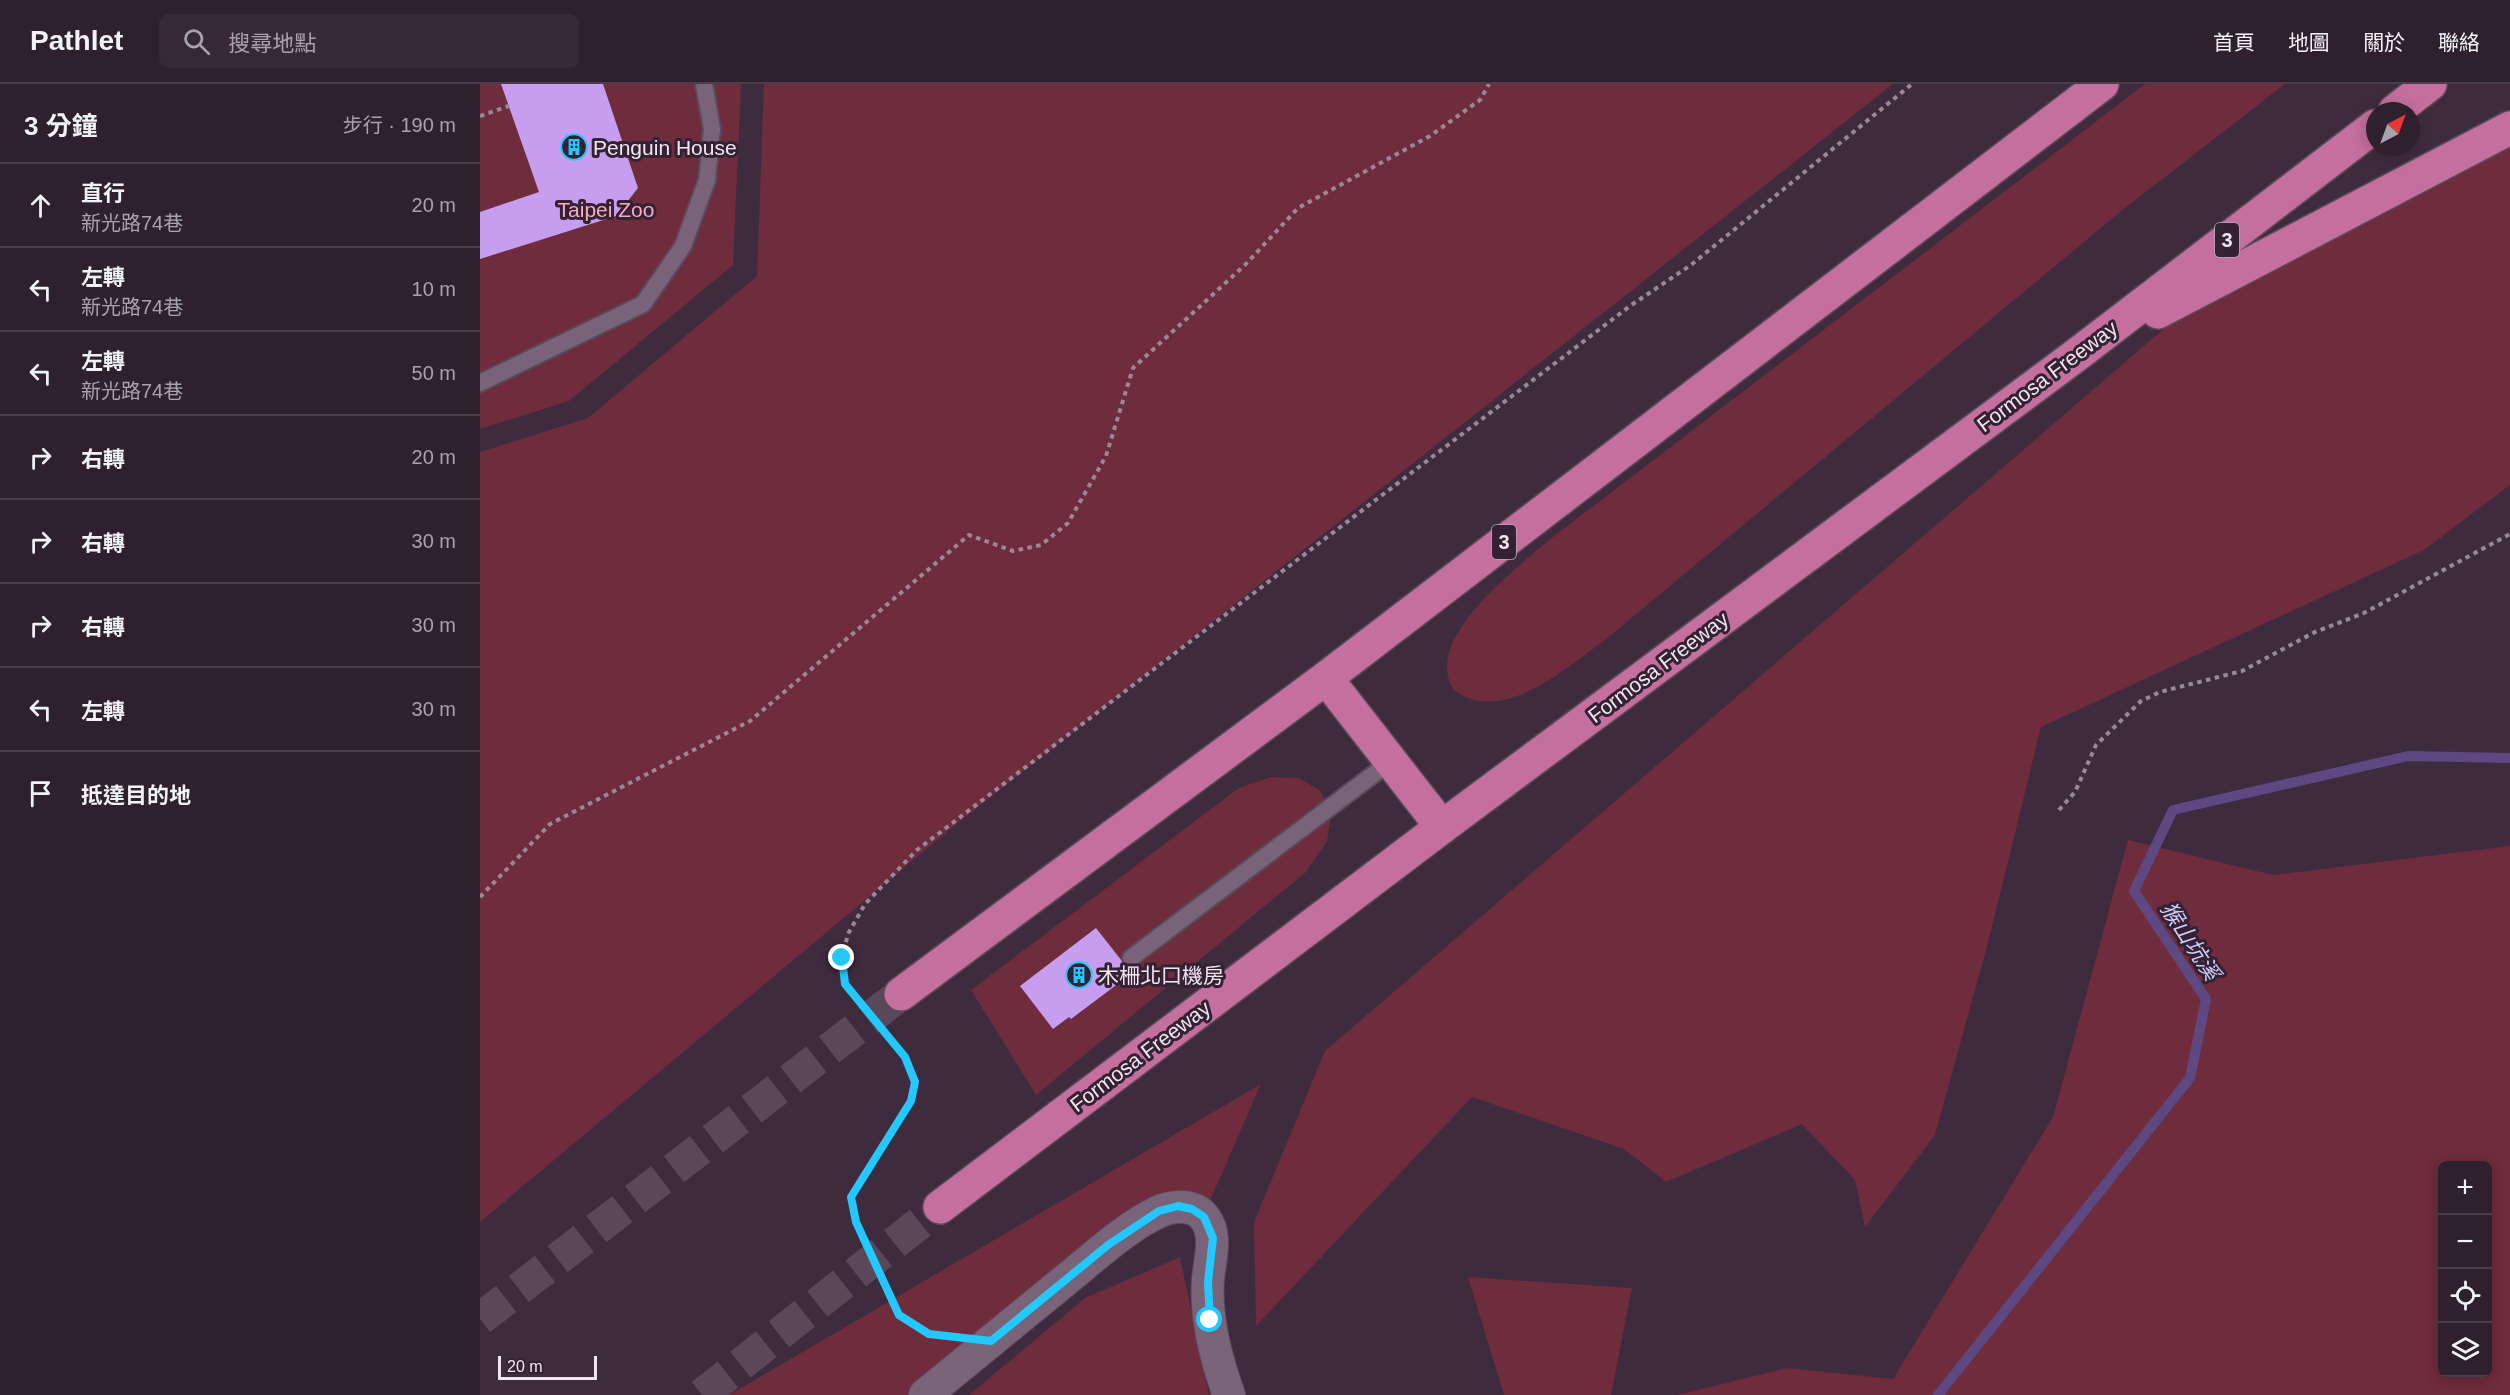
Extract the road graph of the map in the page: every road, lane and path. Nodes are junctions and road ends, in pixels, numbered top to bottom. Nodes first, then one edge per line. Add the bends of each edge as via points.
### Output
1 (704, 84) edge
2 (1490, 84) edge
3 (1912, 84) edge
4 (2102, 84) edge
5 (2430, 84) edge
6 (2407, 102) edge
7 (509, 106) dead end
8 (480, 116) edge
9 (2510, 128) edge
10 (2366, 133) edge
11 (2079, 353) junction
12 (480, 383) edge
13 (2510, 534) edge
14 (1326, 678) junction
15 (1391, 761) junction
16 (2059, 810) dead end
17 (1442, 826) junction
18 (480, 897) edge
19 (1131, 958) dead end
20 (901, 994) tunnel mouth
21 (940, 1208) tunnel mouth
22 (991, 1341) junction
23 (925, 1395) edge
24 (1229, 1395) edge

1 - 12 lane via 712,129 707,180 683,246 643,304
2 - 18 path via 1480,100 1430,136 1299,208 1246,264 1133,368 1106,456 1068,523 1041,545 1013,551 969,535 750,721 550,824
3 - 22 path via 1691,265 1620,313 917,850 865,904 848,934 842,958 845,984 905,1057 915,1082 911,1101 851,1197 856,1222 899,1315 929,1334
4 - 14 highway, 3
5 - 6 highway
7 - 8 path
9 - 11 highway
10 - 11 highway, Formosa Freeway / 3
11 - 17 highway, Formosa Freeway / 3
13 - 16 path via 2364,614 2315,632 2242,671 2160,692 2141,701 2096,745 2075,792
14 - 15 highway
14 - 20 highway, 3
15 - 17 highway
15 - 19 lane
17 - 21 highway, Formosa Freeway / 3
22 - 23 street
22 - 24 street via 1108,1245 1159,1211 1178,1206 1192,1209 1204,1217 1213,1238 1208,1282 1210,1320 1218,1364

